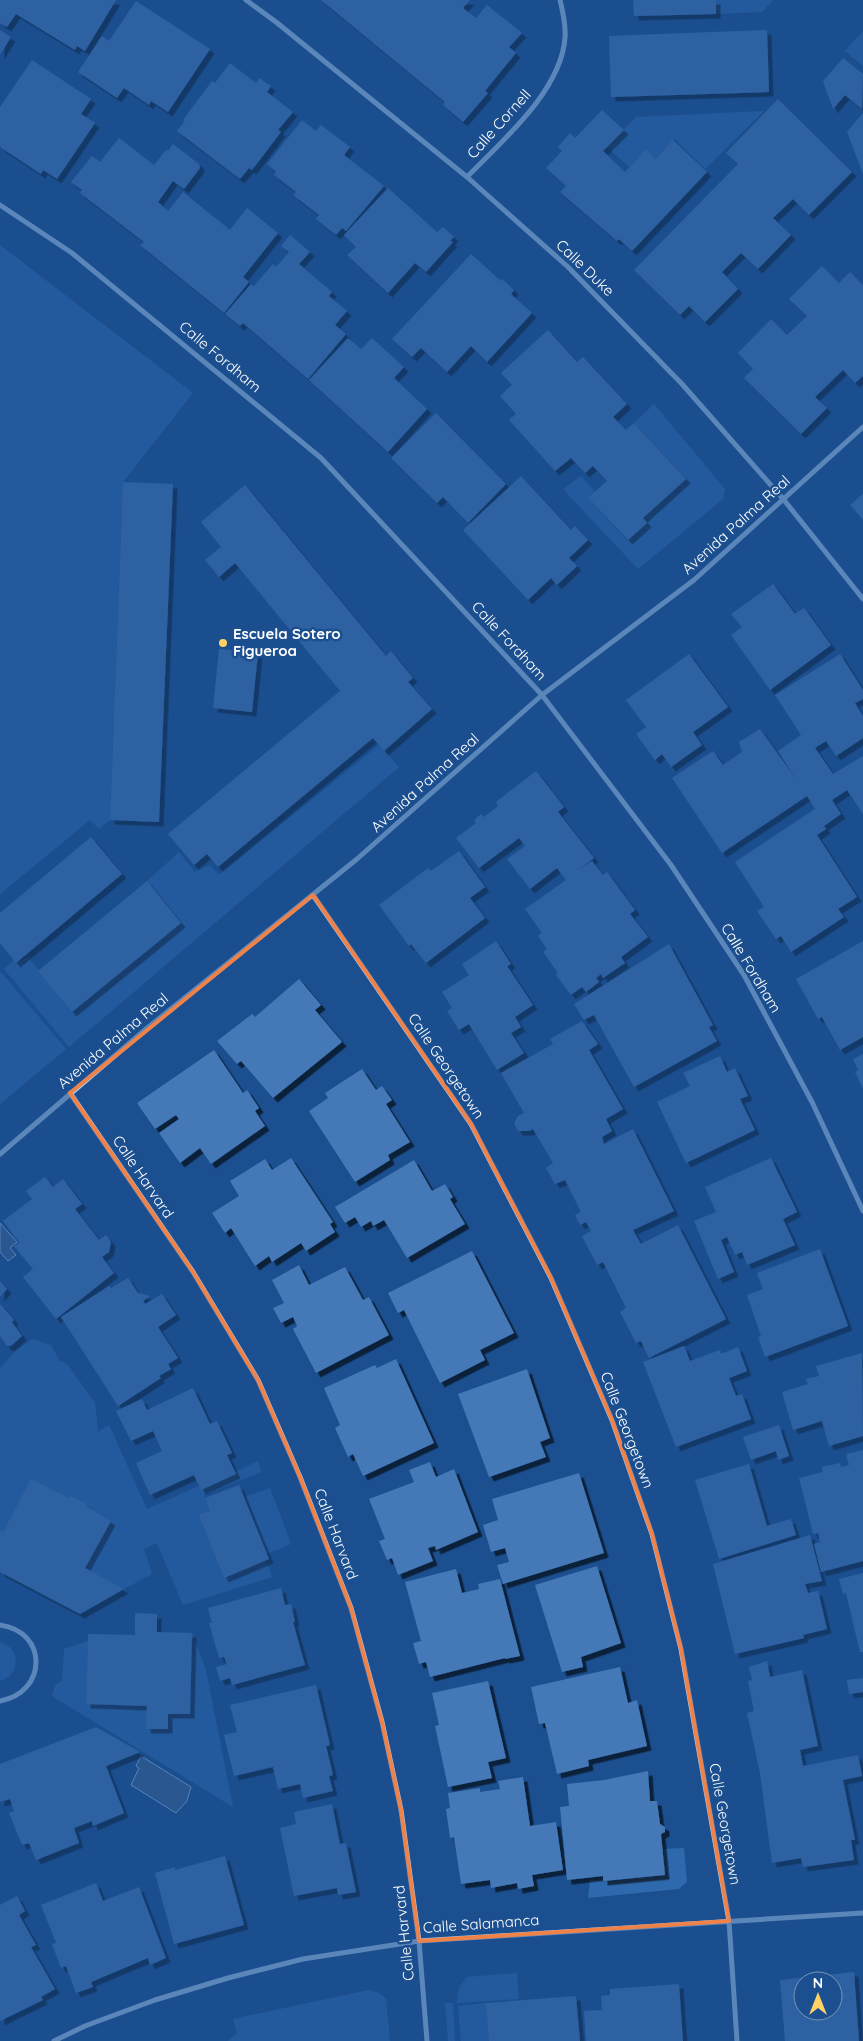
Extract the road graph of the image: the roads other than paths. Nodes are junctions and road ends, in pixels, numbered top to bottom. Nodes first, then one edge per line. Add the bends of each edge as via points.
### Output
1 (246, 0) edge
2 (560, 0) edge
3 (467, 178) junction
4 (0, 205) edge
5 (863, 427) edge
6 (784, 500) junction
7 (863, 599) edge
8 (542, 695) junction
9 (313, 895) junction
10 (70, 1093) junction
11 (0, 1154) edge
12 (863, 1211) edge
13 (0, 1625) edge
14 (0, 1701) edge
15 (863, 1913) edge
16 (729, 1921) junction
17 (419, 1941) junction
18 (54, 2041) edge
19 (427, 2041) edge
20 (737, 2041) edge

1 - 3 street, Calle Duke
2 - 3 street, Calle Cornell via 565,38 559,62 544,93
3 - 6 street, Calle Duke via 568,267 682,384
4 - 8 street, Calle Fordham via 72,252 321,458
5 - 6 street, Avenida Palma Real
6 - 7 street, Calle Duke
6 - 8 street, Avenida Palma Real via 694,580
8 - 9 street, Avenida Palma Real
8 - 12 street, Calle Fordham via 671,865 744,975 812,1102
9 - 10 street, Avenida Palma Real
9 - 16 street, Calle Georgetown via 471,1124 551,1278 612,1420 652,1534 681,1649
10 - 11 street, Avenida Palma Real
10 - 17 street, Calle Harvard via 193,1272 258,1380 300,1477 351,1608 382,1722 401,1810
13 - 14 street via 9,1626 23,1635 34,1647 38,1661 34,1678 23,1690 12,1699
15 - 16 street, Calle Salamanca
16 - 17 street, Calle Salamanca
16 - 20 street, Calle Georgetown
17 - 18 street, Calle Salamanca via 303,1959 228,1978 155,2000
17 - 19 street, Calle Harvard

